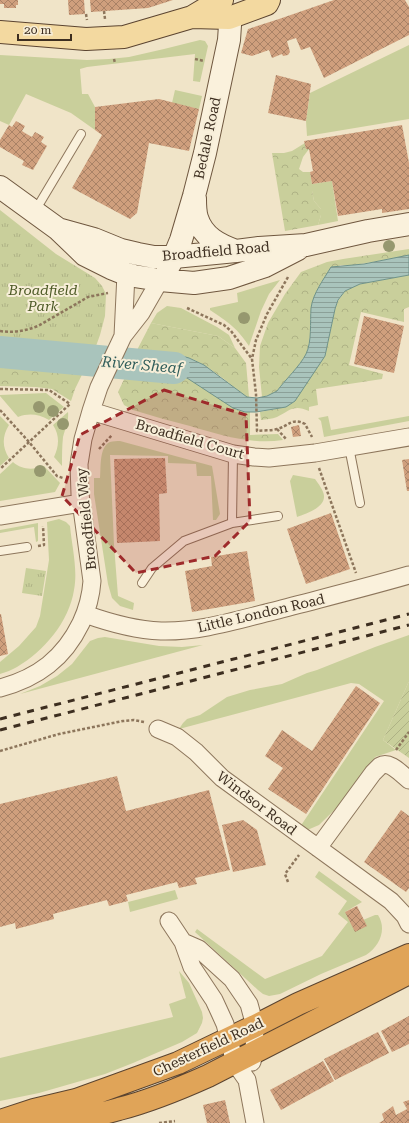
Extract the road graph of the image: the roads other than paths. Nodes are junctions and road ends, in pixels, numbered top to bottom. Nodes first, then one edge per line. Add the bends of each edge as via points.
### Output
1 (269, 0) edge
2 (212, 11) edge
3 (0, 32) edge
4 (81, 134) dead end
5 (0, 187) edge
6 (194, 196) junction
7 (35, 212) junction
8 (409, 224) edge
9 (58, 229) junction
10 (306, 244) junction
11 (236, 251) junction
12 (164, 257) junction
13 (160, 280) junction
14 (125, 282) junction
15 (121, 339) junction
16 (91, 411) junction
17 (409, 437) edge
18 (349, 447) junction
19 (233, 454) junction
20 (81, 503) junction
21 (360, 503) dead end
22 (0, 516) edge
23 (278, 516) dead end
24 (232, 523) junction
25 (27, 547) road end
26 (0, 551) edge
27 (409, 575) edge
28 (142, 582) dead end
29 (85, 614) junction
30 (0, 688) edge
31 (158, 729) road end
32 (409, 780) edge
33 (314, 845) junction
34 (169, 921) dead end
35 (409, 924) edge
36 (183, 942) junction
37 (409, 955) edge
38 (409, 973) edge
39 (255, 1026) junction
40 (228, 1040) junction
41 (254, 1052) junction
42 (241, 1071) junction
43 (0, 1121) edge
44 (31, 1123) edge
45 (255, 1123) edge

1 - 2 main road via 267,4
2 - 3 main road via 124,37 86,39
2 - 6 street, Bedale Road via 230,25 229,40
4 - 7 lane
5 - 7 street, Broadfield Road
6 - 11 street via 196,217 202,228 215,241
6 - 12 street, Bedale Road via 181,240
7 - 9 street, Broadfield Road
8 - 10 street, Broadfield Road
9 - 12 street, Broadfield Road via 121,250
9 - 14 street, Broadfield Road via 85,255 111,268
10 - 11 street, Broadfield Road
10 - 13 street, Broadfield Road via 265,266 229,278 194,283
11 - 12 street, Broadfield Road
12 - 13 street, Bedale Road
12 - 14 street via 147,258 136,264
13 - 14 street, Broadfield Road
13 - 15 street, Broadfield Way
14 - 15 street, Broadfield Way
15 - 16 street, Broadfield Way
16 - 19 street, Broadfield Court
16 - 20 street, Broadfield Way via 79,464
17 - 18 street, Broadfield Court
18 - 19 street, Broadfield Court via 269,458
18 - 21 lane
19 - 24 lane
20 - 22 street
20 - 29 street, Broadfield Way via 92,581
23 - 24 lane
24 - 28 lane via 184,542 152,568
25 - 26 lane
27 - 29 street, Little London Road via 215,626 184,630 142,629 111,623
29 - 30 street via 74,636 58,657 33,676
31 - 33 street, Windsor Road via 177,737 222,778
32 - 33 street via 393,767 385,764 380,766
33 - 35 street, Windsor Road via 391,901
34 - 36 street
36 - 39 street via 199,948 232,979 249,1004
36 - 40 street via 192,967 214,1000 225,1024
37 - 39 highway, Chesterfield Road
38 - 41 highway, Chesterfield Road
39 - 40 highway, Chesterfield Road
39 - 41 street
40 - 42 street
40 - 43 highway, Chesterfield Road via 178,1063 105,1090
41 - 42 highway, Chesterfield Road
42 - 44 highway, Chesterfield Road via 208,1076 178,1090 119,1109
42 - 45 street

